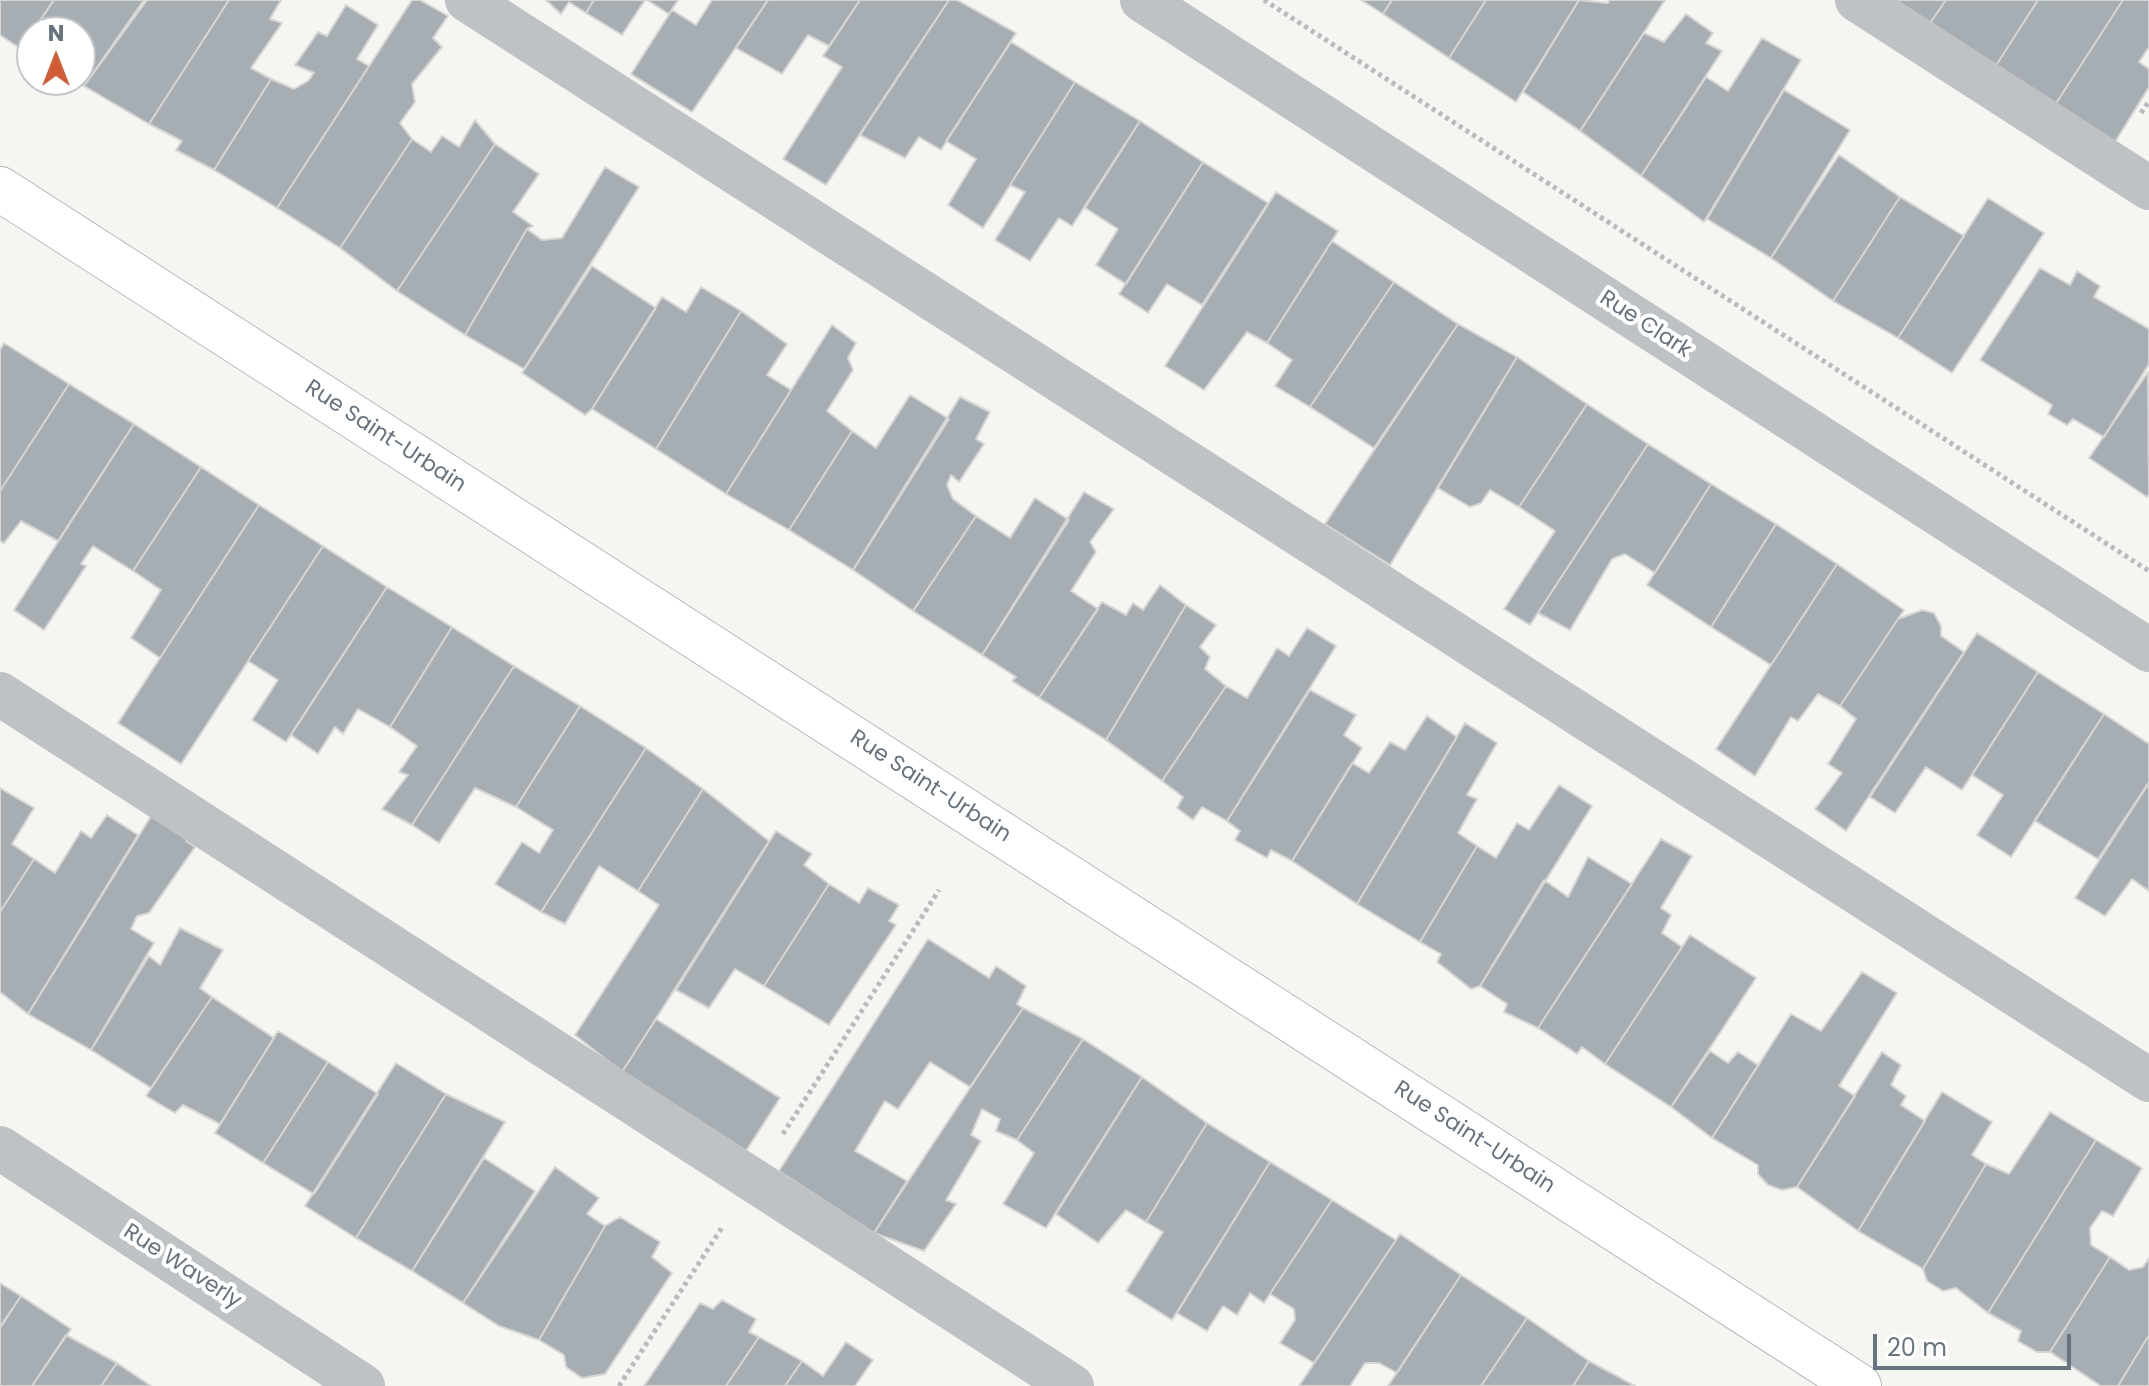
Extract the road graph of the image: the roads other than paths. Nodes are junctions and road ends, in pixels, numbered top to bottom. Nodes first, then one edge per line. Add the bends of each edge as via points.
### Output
1 (467, 0) edge
2 (1142, 0) edge
3 (1857, 0) edge
4 (2149, 188) edge
5 (0, 189) edge
6 (2149, 650) edge
7 (0, 694) edge
8 (2149, 1080) edge
9 (0, 1148) edge
10 (363, 1386) edge
11 (1072, 1386) edge
12 (1859, 1386) edge

1 - 8 street
2 - 6 street, Rue Clark
3 - 4 street
5 - 12 main road, Rue Saint-Urbain
7 - 11 street
9 - 10 street, Rue Waverly

